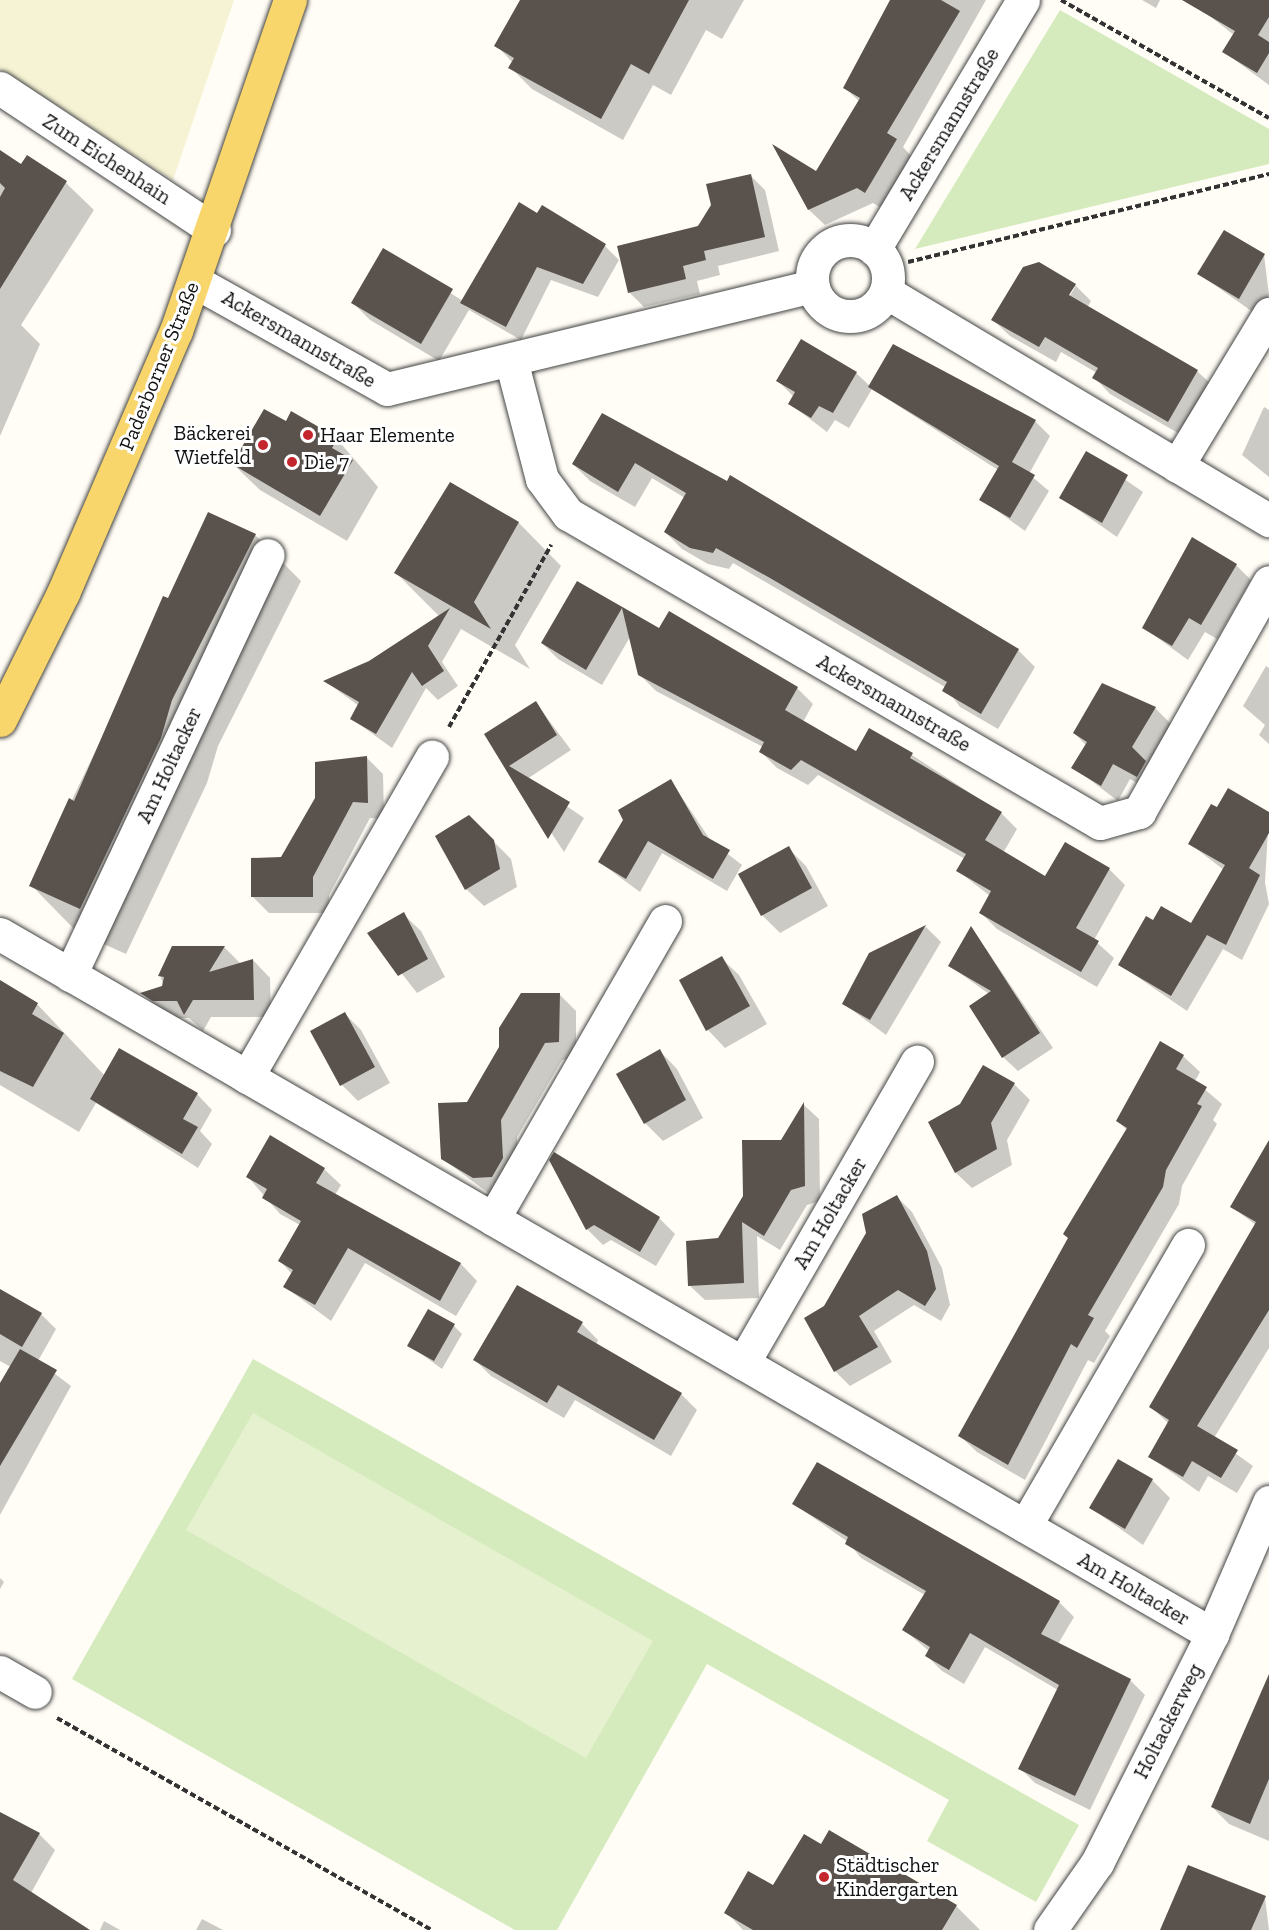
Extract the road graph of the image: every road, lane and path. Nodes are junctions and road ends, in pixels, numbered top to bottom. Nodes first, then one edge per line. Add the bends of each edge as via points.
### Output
1 (290, 0) edge
2 (1023, 0) edge
3 (1061, 0) edge
4 (0, 88) edge
5 (1269, 118) edge
6 (1269, 174) edge
7 (214, 230) junction
8 (882, 270) junction
9 (194, 281) junction
10 (813, 286) junction
11 (1269, 314) edge
12 (511, 360) junction
13 (1177, 466) junction
14 (568, 514) junction
15 (1269, 520) edge
16 (268, 555) dead end
17 (1269, 582) edge
18 (0, 720) edge
19 (432, 756) joint
20 (665, 921) dead end
21 (0, 934) edge
22 (70, 975) junction
23 (917, 1062) dead end
24 (247, 1077) junction
25 (493, 1219) junction
26 (1188, 1245) dead end
27 (743, 1363) junction
28 (1269, 1502) edge
29 (1025, 1526) junction
30 (1212, 1634) junction
31 (0, 1672) edge
32 (35, 1692) joint
33 (432, 1930) edge
34 (1050, 1930) edge

1 - 7 main road, Paderborner Straße
2 - 8 street, Ackersmannstraße
3 - 5 path
4 - 7 street, Zum Eichenhain
6 - 8 path
7 - 9 main road, Paderborner Straße
8 - 10 street via 849,240 826,248 814,267
8 - 10 street, Ackersmannstraße via 866,313 844,316 821,303
8 - 13 street
9 - 12 street, Ackersmannstraße via 387,389
9 - 18 main road, Paderborner Straße via 63,593
10 - 12 street, Ackersmannstraße
11 - 13 street
12 - 14 street, Ackersmannstraße via 542,479
13 - 15 street
14 - 17 street, Ackersmannstraße via 1100,822 1139,812
14 - 19 path
16 - 22 street, Am Holtacker
19 - 24 street
20 - 25 street
21 - 22 street, Am Holtacker
22 - 24 street, Am Holtacker
23 - 27 street, Am Holtacker
24 - 25 street, Am Holtacker
25 - 27 street, Am Holtacker
26 - 29 street
27 - 29 street, Am Holtacker
28 - 30 street, Holtackerweg
29 - 30 street, Am Holtacker
30 - 34 street, Holtackerweg via 1097,1863
31 - 32 street
32 - 33 path via 60,1720

